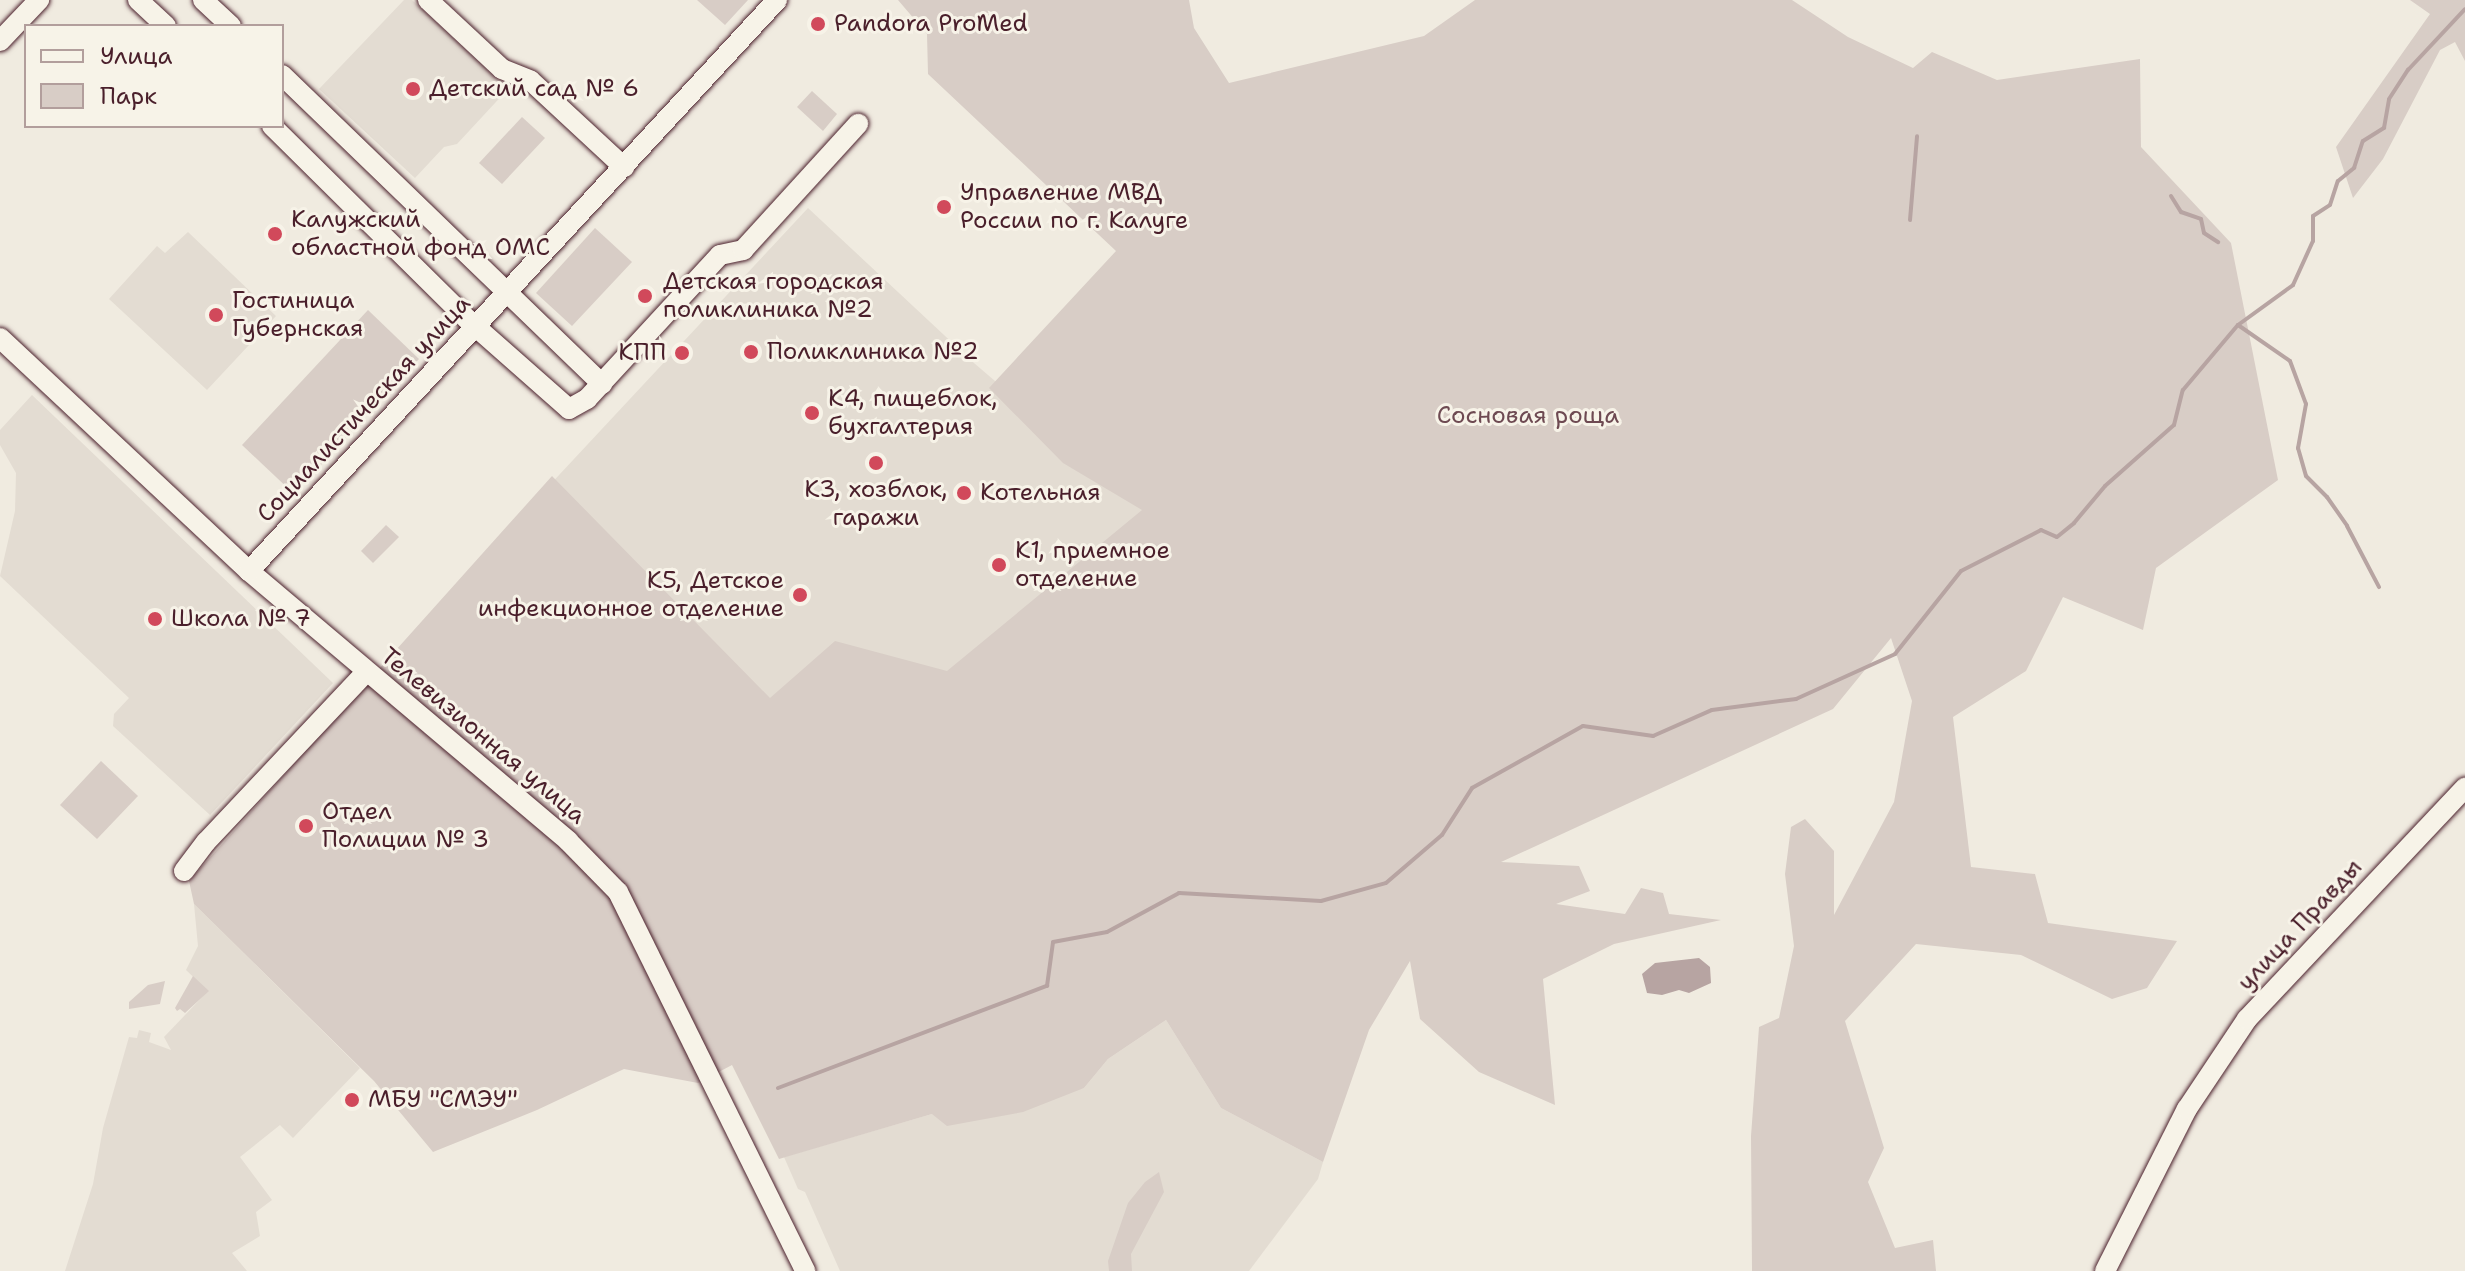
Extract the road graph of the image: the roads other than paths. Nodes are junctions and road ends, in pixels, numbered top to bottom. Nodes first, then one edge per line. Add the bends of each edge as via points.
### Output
1 (39, 0) edge
2 (138, 0) edge
3 (203, 0) edge
4 (428, 0) edge
5 (777, 0) edge
6 (164, 24) edge
7 (229, 24) edge
8 (0, 41) edge
9 (284, 77) edge
10 (858, 124) dead end
11 (274, 128) edge
12 (624, 167) junction
13 (507, 293) junction
14 (475, 327) junction
15 (0, 338) edge
16 (602, 384) junction
17 (249, 571) junction
18 (366, 672) junction
19 (2465, 788) edge
20 (184, 871) dead end
21 (805, 1271) edge
22 (2105, 1271) edge

1 - 8 street
2 - 6 street
3 - 7 street
4 - 12 street via 502,69 531,81
5 - 12 street, Социалистическая улица
9 - 13 street
10 - 16 street via 743,250 720,255
11 - 14 street
12 - 13 street, Социалистическая улица
13 - 14 street, Социалистическая улица
13 - 16 street
14 - 16 street via 569,409
14 - 17 street, Социалистическая улица
15 - 17 street, Телевизионная улица
17 - 18 street, Телевизионная улица
18 - 20 street
18 - 21 street, Телевизионная улица via 568,841 618,892
19 - 22 street, улица Правды via 2247,1019 2187,1109

